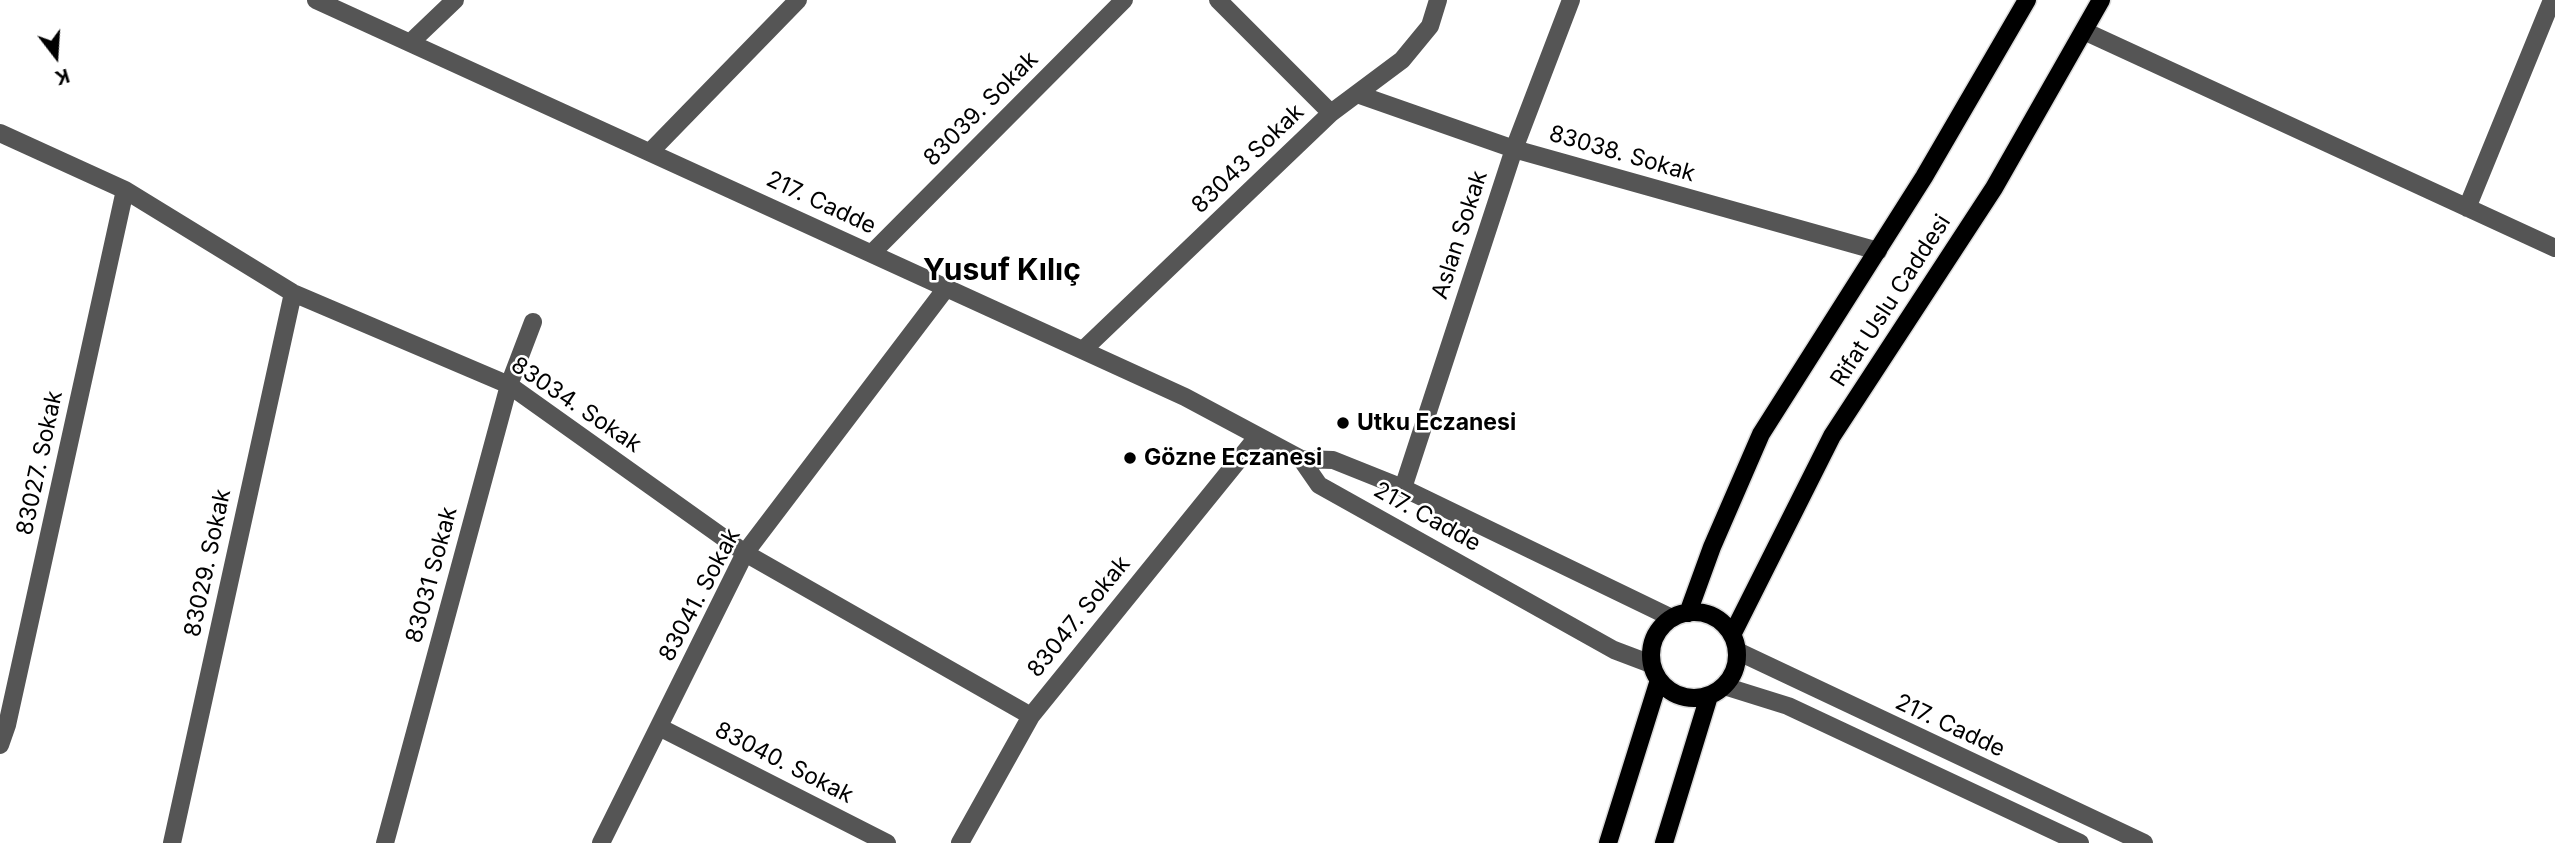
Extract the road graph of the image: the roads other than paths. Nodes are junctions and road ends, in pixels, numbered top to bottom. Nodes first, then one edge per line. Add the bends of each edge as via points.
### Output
1 (316, 0) edge
2 (455, 0) edge
3 (798, 0) edge
4 (1124, 0) edge
5 (1217, 0) edge
6 (1438, 0) edge
7 (1571, 0) edge
8 (2027, 0) edge
9 (2101, 0) edge
10 (2552, 0) edge
11 (2084, 31) junction
12 (411, 42) junction
13 (1357, 94) junction
14 (1331, 113) junction
15 (0, 133) edge
16 (1514, 149) junction
17 (651, 151) junction
18 (125, 190) junction
19 (2467, 208) junction
20 (2555, 248) edge
21 (1878, 251) junction
22 (872, 253) junction
23 (947, 287) junction
24 (293, 293) junction
25 (533, 322) dead end
26 (1083, 350) junction
27 (509, 385) junction
28 (1258, 436) junction
29 (1301, 459) junction
30 (1403, 488) junction
31 (745, 553) junction
32 (1680, 615) junction
33 (1734, 643) junction
34 (1651, 664) junction
35 (1659, 680) junction
36 (1717, 691) junction
37 (1031, 716) junction
38 (659, 727) junction
39 (0, 745) edge
40 (172, 843) edge
41 (385, 843) edge
42 (601, 843) edge
43 (887, 843) edge
44 (960, 843) edge
45 (1608, 843) edge
46 (1664, 843) edge
47 (2080, 843) edge
48 (2144, 843) edge

1 - 12 street, 217. Cadde
2 - 12 street
3 - 17 street
4 - 22 street, 83039. Sokak
5 - 14 street
6 - 13 street, 83043 Sokak via 1430,26 1409,52
7 - 16 street, Aslan Sokak
8 - 21 main road, Rifat Uslu Caddesi
9 - 11 main road, Rifat Uslu Caddesi
10 - 19 street
11 - 19 street
11 - 33 main road, Rifat Uslu Caddesi via 1994,188 1832,436
12 - 17 street, 217. Cadde
13 - 14 street, 83043 Sokak
13 - 16 street, 83038. Sokak
14 - 26 street, 83043 Sokak
15 - 18 street, 83034. Sokak
16 - 21 street, 83038. Sokak
16 - 30 street, Aslan Sokak
17 - 22 street, 217. Cadde
18 - 24 street, 83034. Sokak
18 - 39 street, 83027. Sokak
19 - 20 street
21 - 32 main road, Rifat Uslu Caddesi via 1761,434
22 - 23 street, 217. Cadde
23 - 26 street, 217. Cadde
23 - 31 street, 83041. Sokak
24 - 27 street, 83034. Sokak
24 - 40 street, 83029. Sokak
25 - 27 street, 83031 Sokak
26 - 28 street, 217. Cadde
27 - 31 street, 83034. Sokak
27 - 41 street, 83031 Sokak
28 - 29 street, 217. Cadde
28 - 37 street, 83047. Sokak
29 - 30 street, 217. Cadde via 1333,460
29 - 34 street, 217. Cadde via 1319,485 1615,650
30 - 32 street, 217. Cadde
31 - 37 street, 83034. Sokak
31 - 38 street, 83041. Sokak
32 - 33 main road via 1705,614 1721,622
32 - 34 main road, Rifat Uslu Caddesi via 1659,630 1651,646
33 - 36 main road, Rifat Uslu Caddesi via 1734,670
33 - 48 street, 217. Cadde
34 - 35 main road
35 - 36 main road via 1673,693 1690,698
35 - 45 main road
36 - 46 main road, Rifat Uslu Caddesi
36 - 47 street via 1788,706
37 - 44 street, 83047. Sokak
38 - 42 street, 83041. Sokak
38 - 43 street, 83040. Sokak

